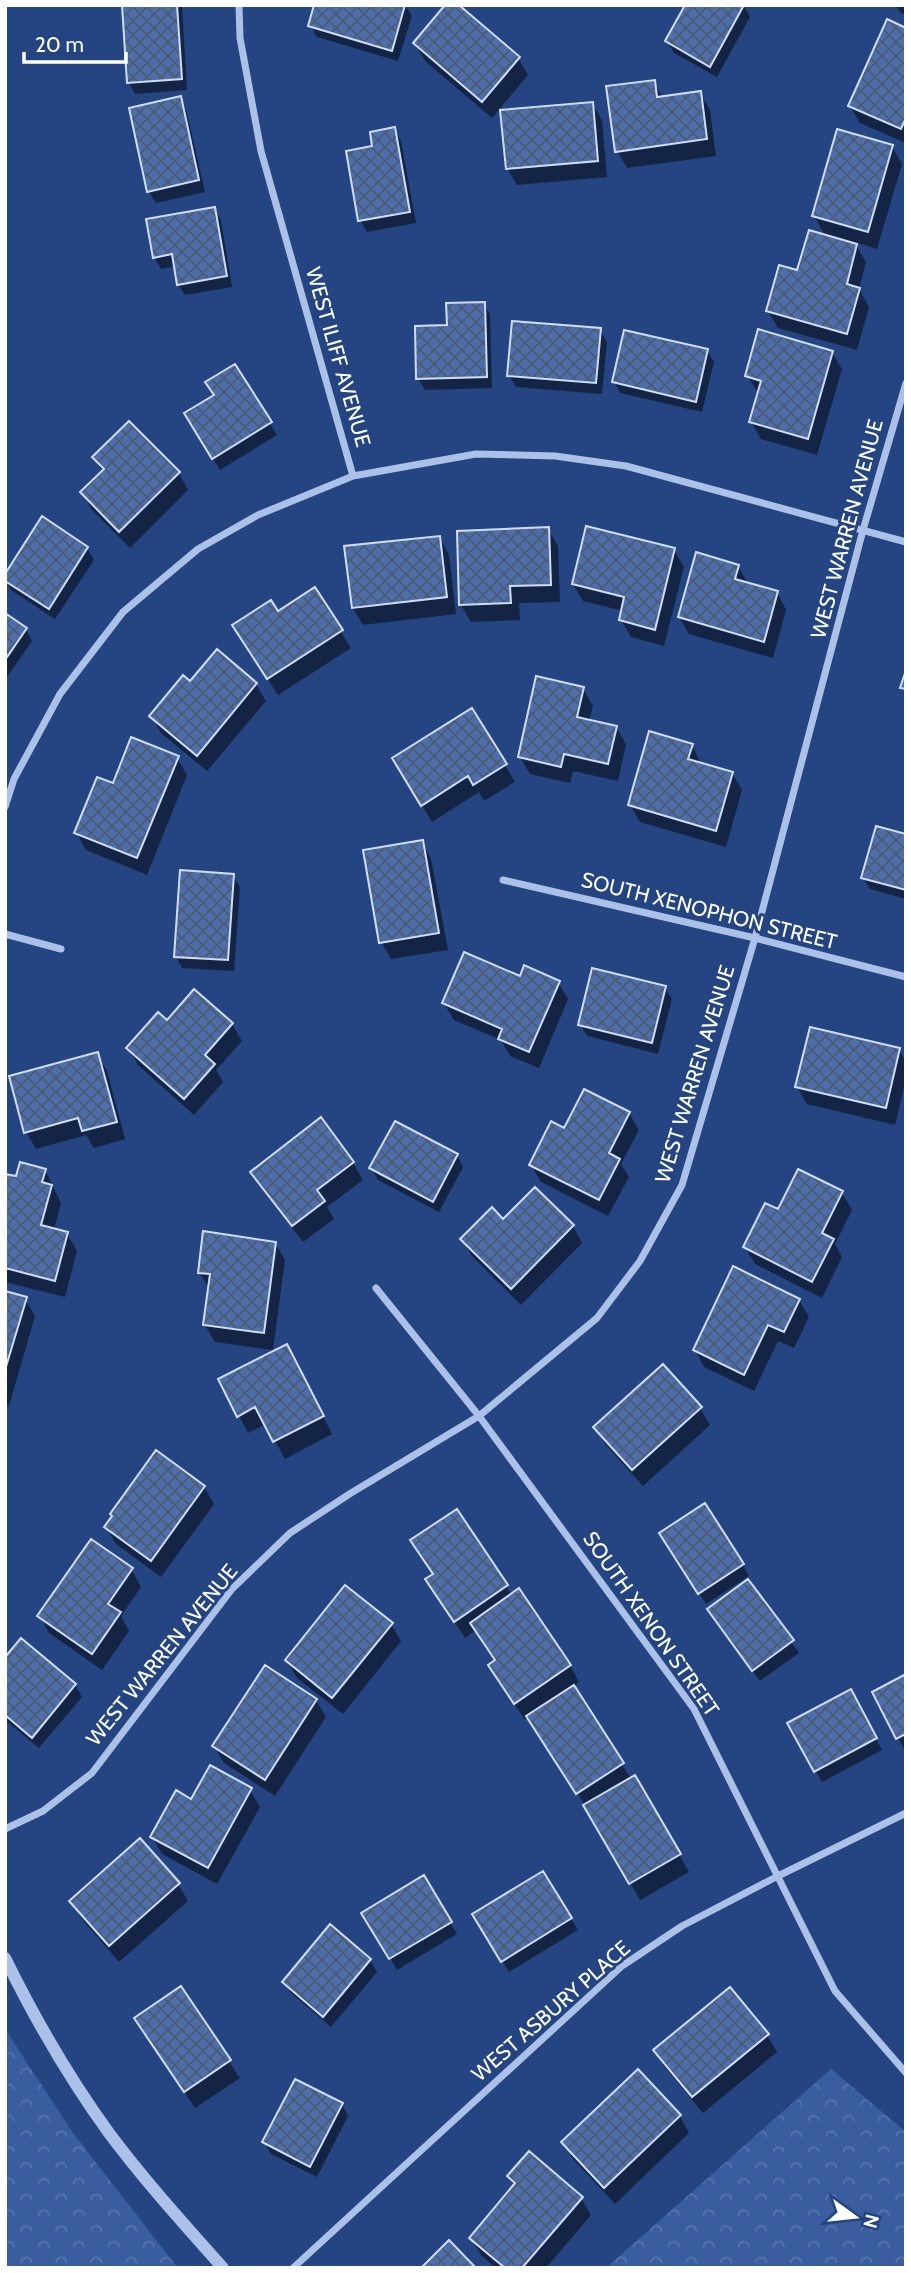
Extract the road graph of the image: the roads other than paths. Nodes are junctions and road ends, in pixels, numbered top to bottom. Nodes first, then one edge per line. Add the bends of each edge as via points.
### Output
1 (239, 5) edge
2 (906, 383) edge
3 (354, 475) junction
4 (863, 530) junction
5 (906, 542) edge
6 (5, 807) edge
7 (503, 880) dead end
8 (5, 934) edge
9 (755, 938) junction
10 (61, 949) dead end
11 (906, 977) edge
12 (376, 1288) dead end
13 (479, 1416) junction
14 (906, 1813) edge
15 (5, 1829) edge
16 (779, 1875) junction
17 (5, 1958) edge
18 (906, 2073) edge
19 (223, 2268) edge
20 (293, 2268) edge

1 - 3 street, WEST ILIFF AVENUE via 240,38 261,151
2 - 4 street, WEST WARREN AVENUE
3 - 4 street via 476,454 555,456 626,467
3 - 6 street, WEST ILIFF AVENUE via 258,515 198,549 123,612 60,694 14,779
4 - 5 street
4 - 9 street, WEST WARREN AVENUE
7 - 9 street, SOUTH XENOPHON STREET
8 - 10 street
9 - 11 street, SOUTH XENOPHON STREET
9 - 13 street, WEST WARREN AVENUE via 682,1185 640,1261 597,1318
12 - 13 street, SOUTH XENON STREET
13 - 15 street, WEST WARREN AVENUE via 290,1534 232,1589 92,1773 43,1811
13 - 16 street, SOUTH XENON STREET via 694,1709
14 - 16 street, WEST ASBURY PLACE
16 - 18 street, SOUTH XENON STREET via 835,1991
16 - 20 street, WEST ASBURY PLACE via 682,1926 622,1966
17 - 19 street via 35,2019 109,2133

